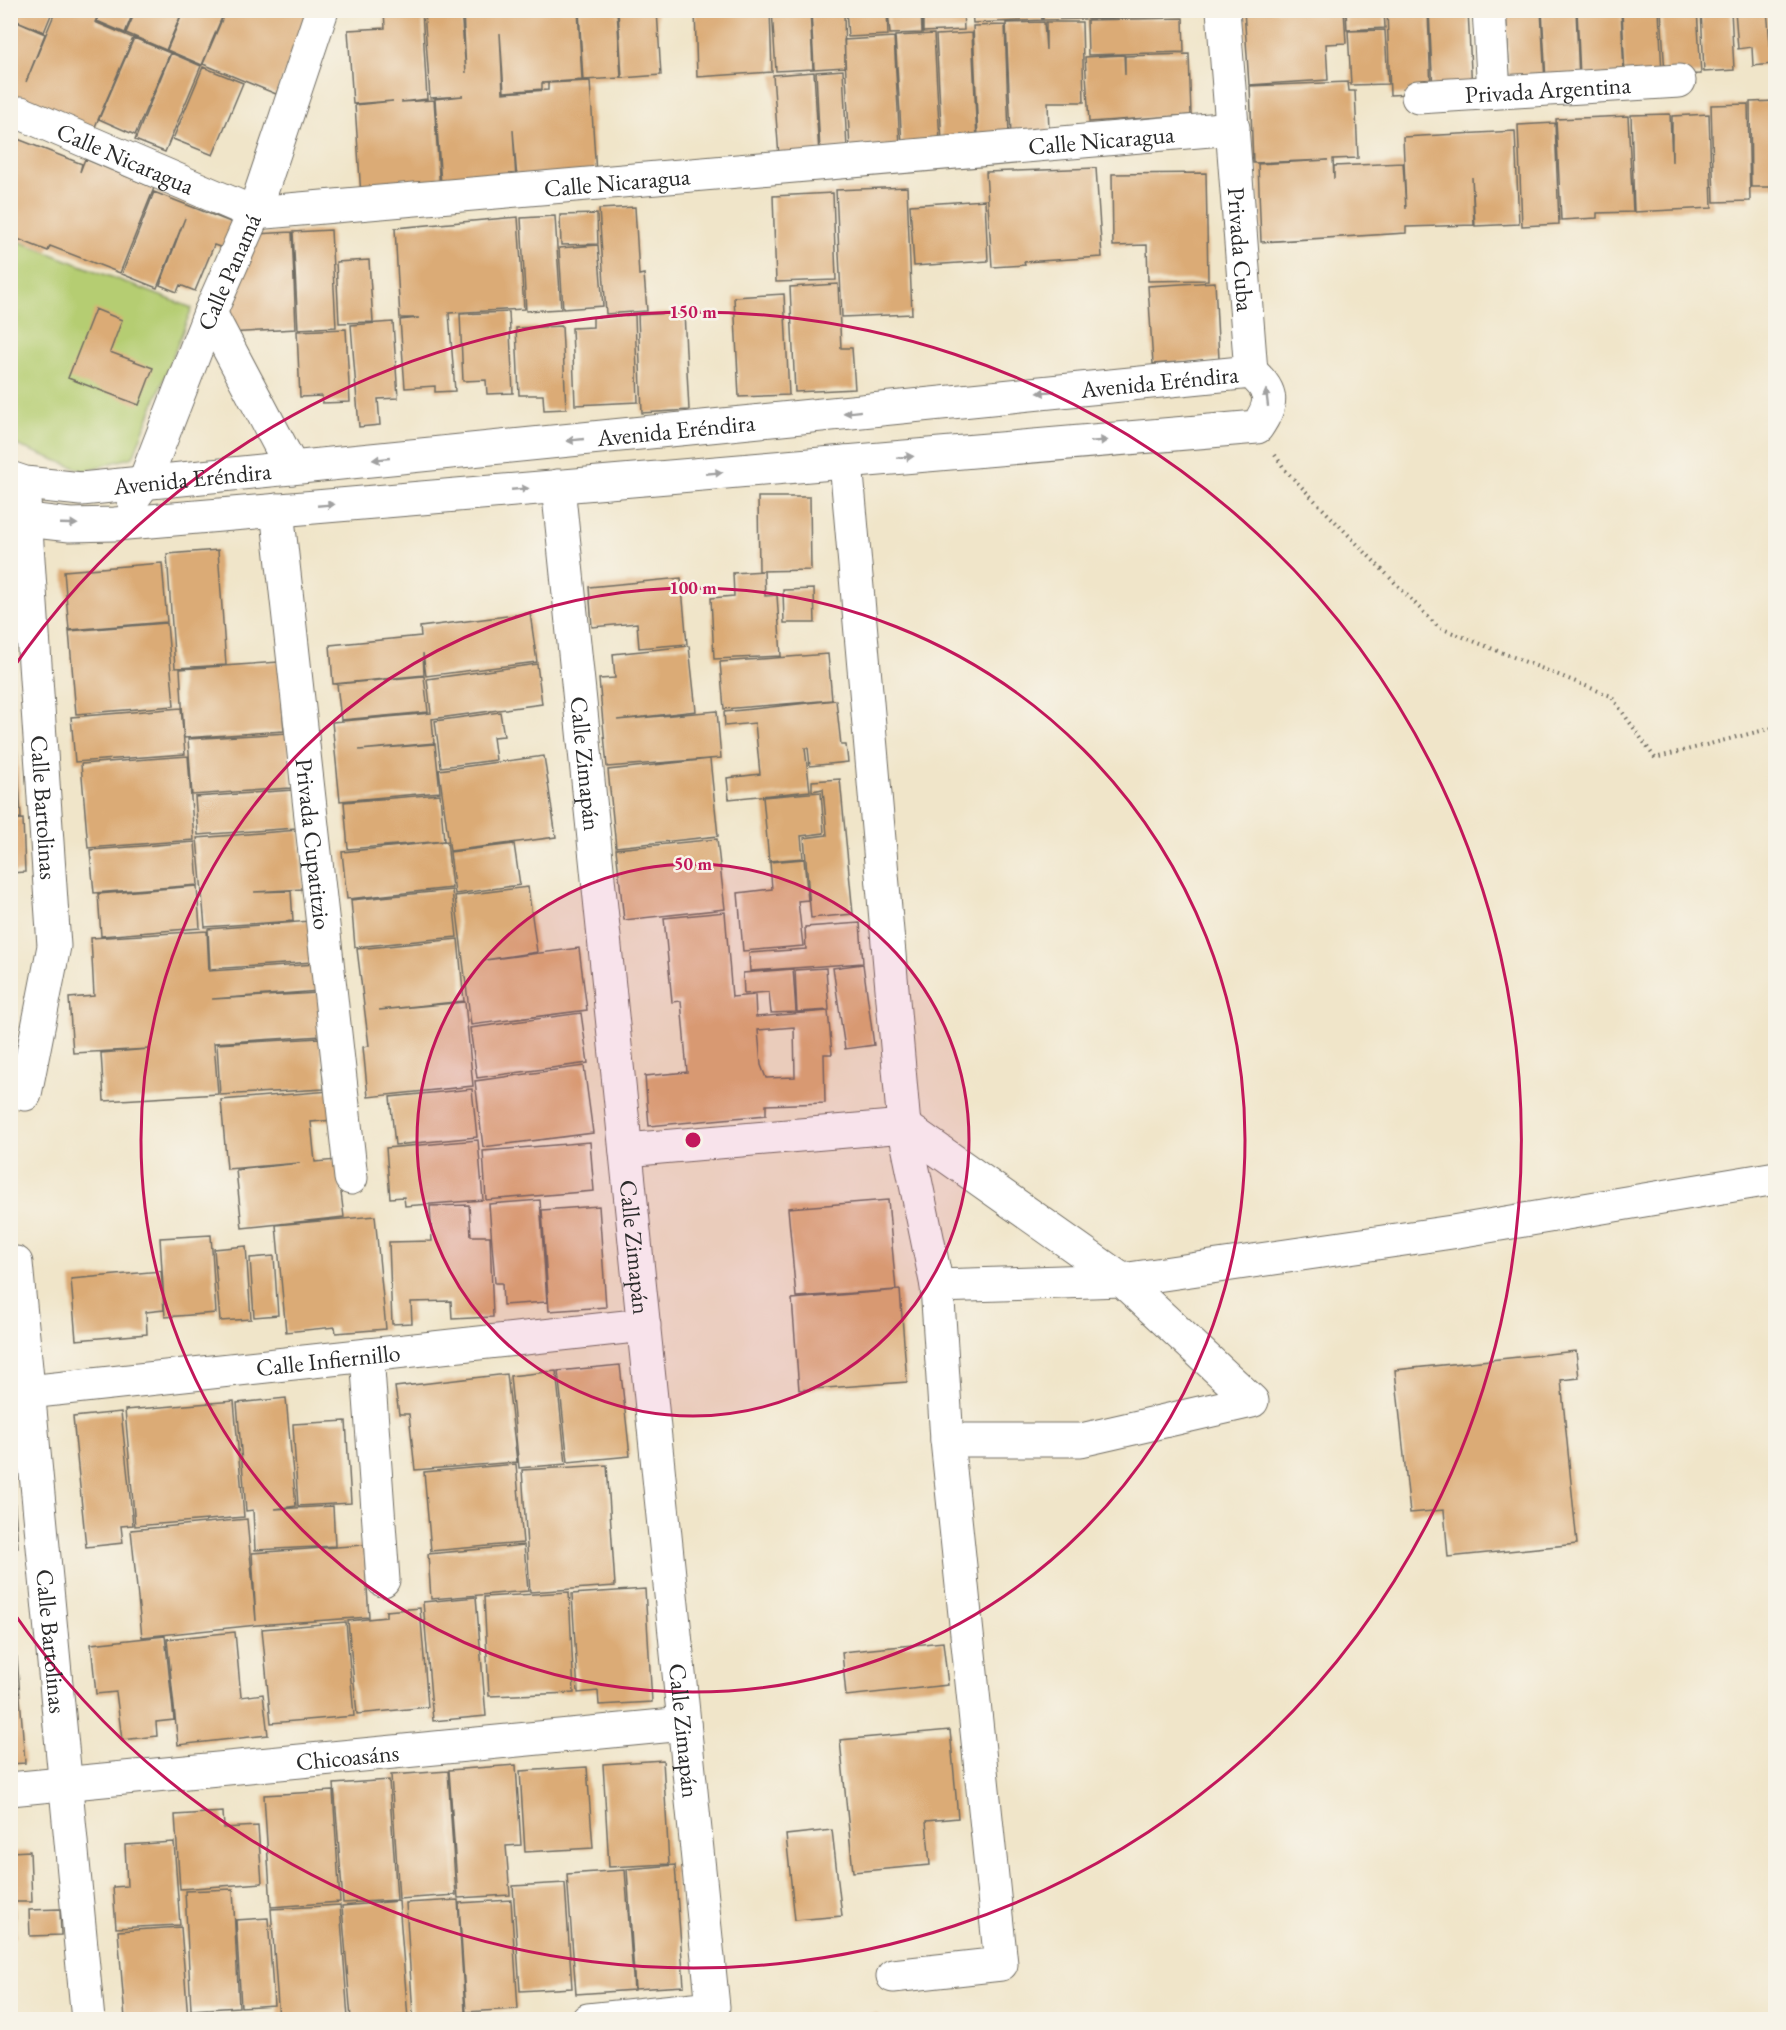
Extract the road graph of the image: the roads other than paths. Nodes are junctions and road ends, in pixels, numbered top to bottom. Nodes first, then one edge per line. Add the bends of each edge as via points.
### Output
1 (322, 10) edge
2 (1222, 10) edge
3 (1489, 10) edge
4 (1678, 81) dead end
5 (1494, 93) junction
6 (1418, 97) dead end
7 (21, 113) dead end
8 (1233, 128) junction
9 (254, 213) junction
10 (210, 313) junction
11 (1251, 372) junction
12 (846, 462) junction
13 (292, 468) junction
14 (18, 480) edge
15 (144, 483) junction
16 (558, 486) junction
17 (277, 510) junction
18 (17, 519) edge
19 (115, 524) junction
20 (25, 1094) dead end
21 (904, 1126) junction
22 (626, 1150) junction
23 (351, 1178) dead end
24 (1776, 1179) edge
25 (16, 1263) dead end
26 (1122, 1280) junction
27 (937, 1286) junction
28 (644, 1325) junction
29 (366, 1355) junction
30 (20, 1393) edge
31 (947, 1440) junction
32 (383, 1580) dead end
33 (684, 1724) junction
34 (66, 1784) junction
35 (10, 1789) edge
36 (893, 1976) dead end
37 (88, 2019) edge
38 (588, 2019) edge

1 - 9 street, Calle Panamá
2 - 8 street, Privada Cuba
3 - 5 street
4 - 5 street, Privada Argentina
5 - 6 street, Privada Argentina
7 - 9 street, Calle Nicaragua
8 - 9 street, Calle Nicaragua
8 - 11 street, Privada Cuba
9 - 10 street, Calle Panamá
10 - 13 street
10 - 15 street, Calle Panamá
12 -> 11 street, Avenida Eréndira via 1257,427 1268,410 1269,397 1265,384
11 -> 13 street, Avenida Eréndira
16 -> 12 street, Avenida Eréndira
12 - 21 street
13 - 15 street, Avenida Eréndira
14 - 15 street, Avenida Eréndira via 81,489
14 - 18 street, Calle Bartolinas
15 - 19 street, Calle Panamá
17 -> 16 street, Avenida Eréndira
16 - 22 street, Calle Zimapán
17 - 19 street, Avenida Eréndira
17 - 23 street, Privada Cupatitzio
18 -> 19 street, Avenida Eréndira via 70,525
18 - 20 street, Calle Bartolinas via 54,946
21 - 22 street
21 - 26 street
21 - 27 street
22 - 28 street, Calle Zimapán
24 - 26 street
25 - 30 street, Calle Bartolinas
26 - 27 street
26 - 31 street via 1252,1401 1081,1440
27 - 31 street
28 - 29 street, Calle Infiernillo
28 - 33 street, Calle Zimapán
29 - 30 street, Calle Infiernillo
29 - 32 street
30 - 34 street, Calle Bartolinas
31 - 36 street via 1001,1964
33 - 34 street, Chicoasáns
33 - 38 street, Calle Zimapán via 713,2007
34 - 35 street, Chicoasáns
34 - 37 street, Calle Bartolinas

